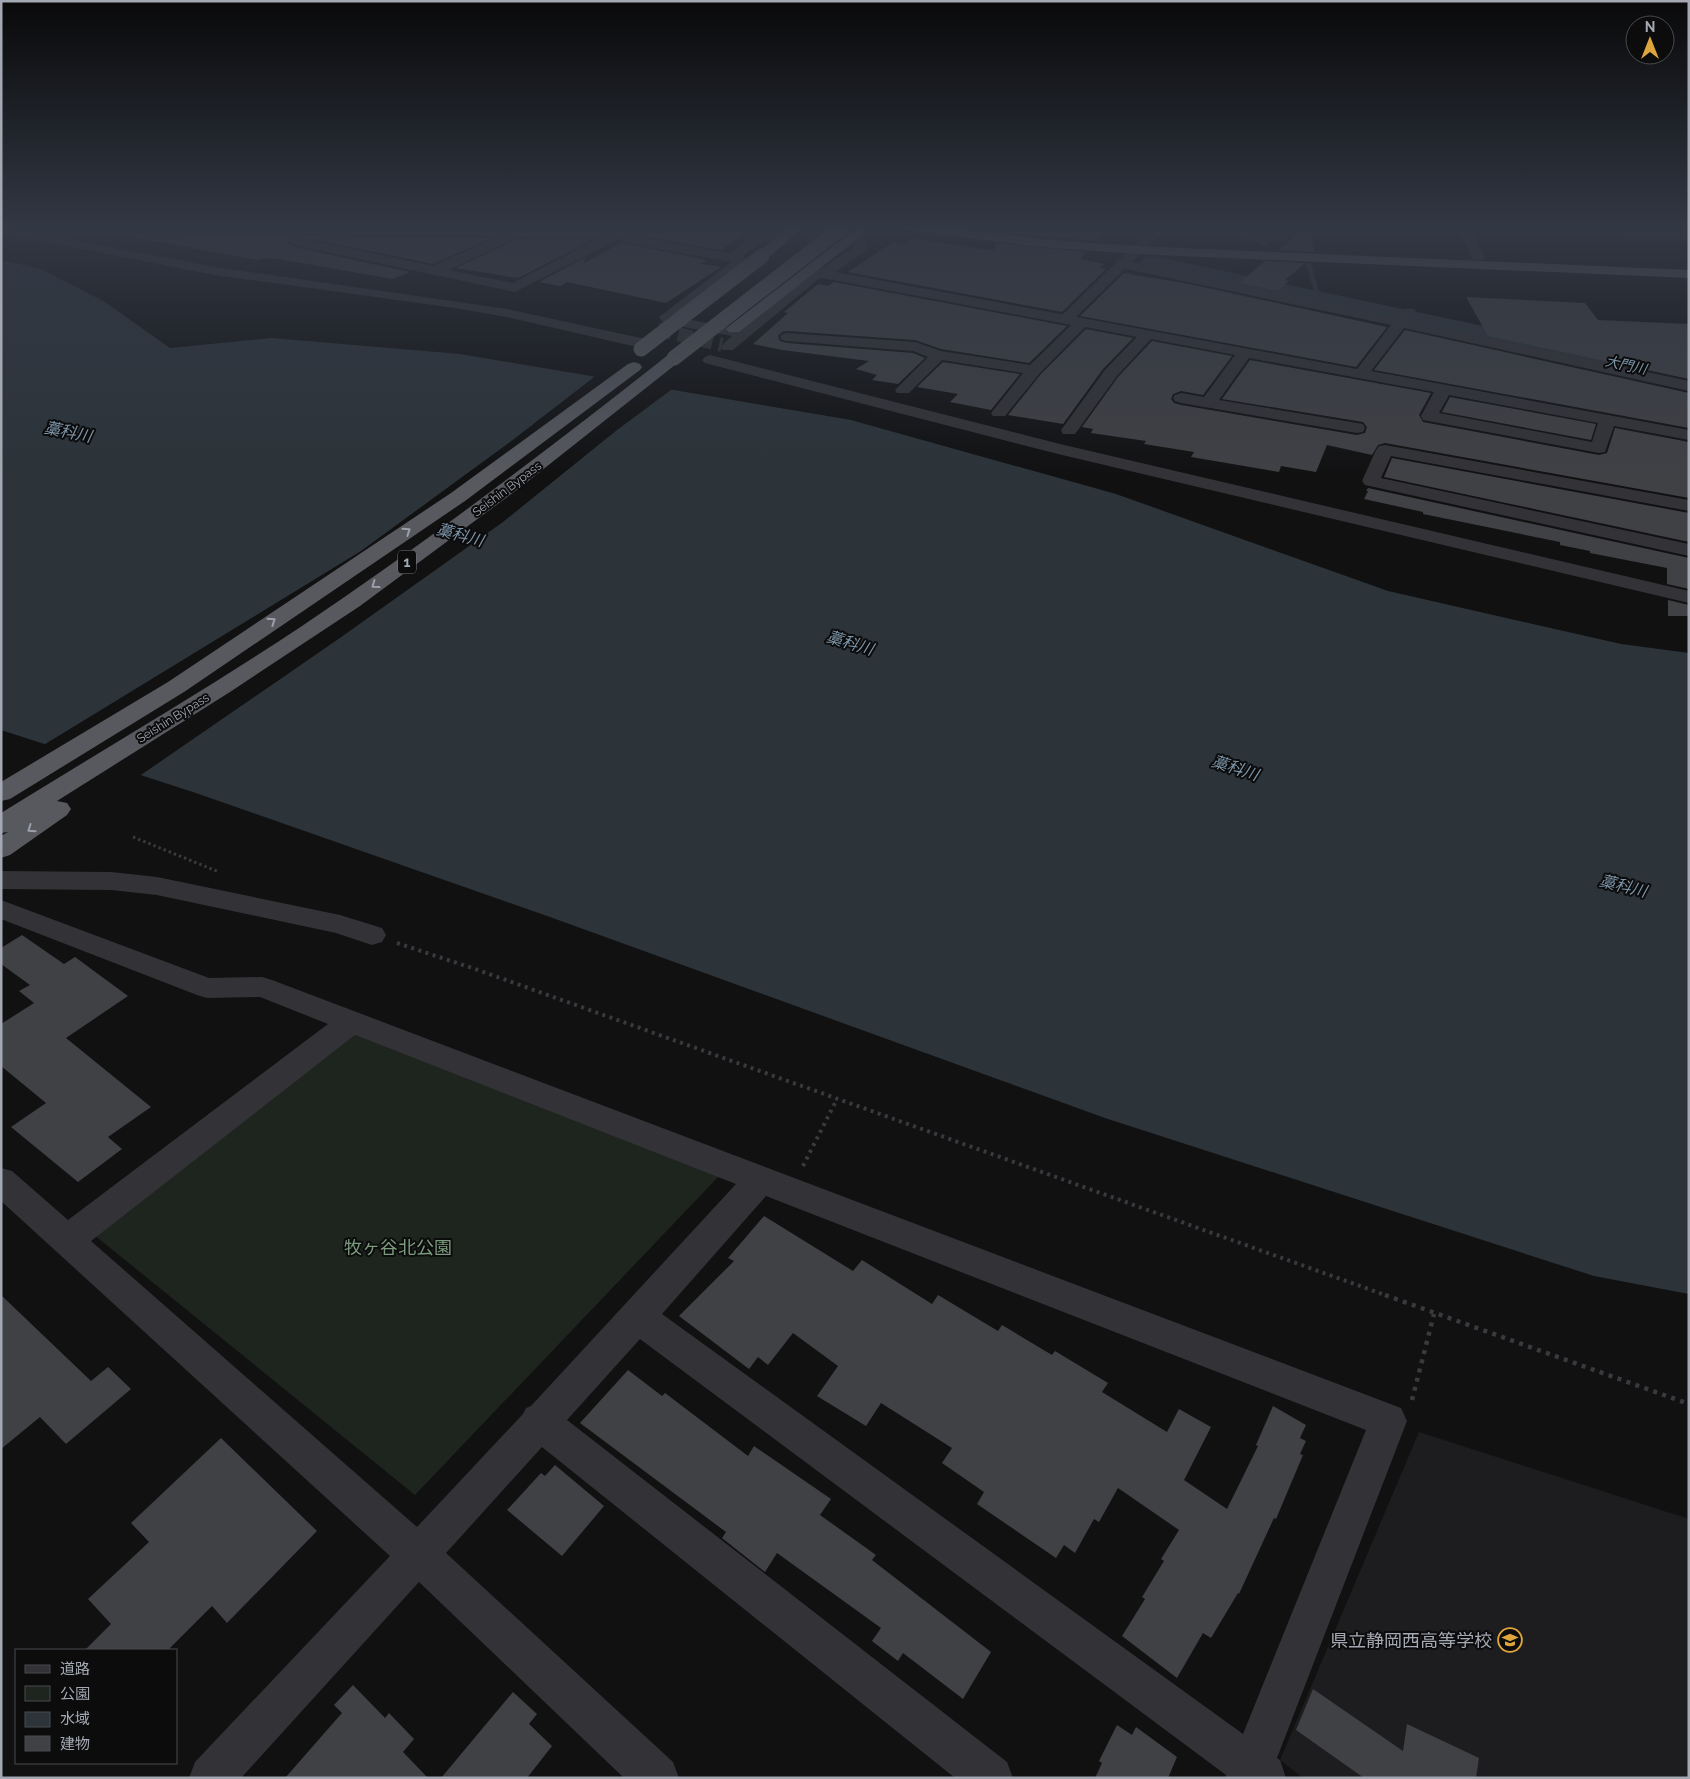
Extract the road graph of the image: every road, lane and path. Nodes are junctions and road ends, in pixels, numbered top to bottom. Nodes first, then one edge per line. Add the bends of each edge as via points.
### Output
1 (484, 309) edge
2 (496, 309) edge
3 (678, 309) edge
4 (692, 309) edge
5 (712, 309) edge
6 (746, 309) edge
7 (763, 309) edge
8 (776, 309) edge
9 (1018, 309) edge
10 (1076, 309) edge
11 (1362, 309) edge
12 (1404, 317) junction
13 (1066, 319) junction
14 (1082, 322) junction
15 (626, 325) dead end
16 (746, 334) junction
17 (1148, 334) junction
18 (787, 337) dead end
19 (650, 345) tunnel mouth
20 (1245, 352) junction
21 (938, 354) junction
22 (710, 360) tunnel mouth
23 (1034, 370) junction
24 (1361, 374) junction
25 (1689, 386) edge
26 (1444, 389) junction
27 (904, 390) dead end
28 (1181, 398) dead end
29 (1210, 402) junction
30 (890, 406) junction
31 (999, 413) dead end
32 (1607, 420) junction
33 (1357, 428) dead end
34 (1069, 430) dead end
35 (1689, 435) edge
36 (530, 442) junction
37 (556, 452) junction
38 (1555, 502) junction
39 (1689, 506) edge
40 (1689, 550) edge
41 (1689, 597) edge
42 (231, 648) junction
43 (256, 666) junction
44 (1, 778) edge
45 (1, 793) edge
46 (1, 825) edge
47 (133, 837) dead end
48 (1, 849) edge
49 (225, 875) dead end
50 (1, 880) edge
51 (1, 909) edge
52 (372, 935) joint
53 (351, 1022) junction
54 (837, 1100) junction
55 (1, 1182) edge
56 (776, 1185) junction
57 (67, 1240) junction
58 (1434, 1314) junction
59 (638, 1317) junction
60 (1689, 1404) edge
61 (1411, 1406) dead end
62 (540, 1421) junction
63 (418, 1553) junction
64 (1254, 1774) edge
65 (212, 1778) edge
66 (657, 1778) edge
67 (991, 1778) edge

1 - 19 street
2 - 15 street
3 - 16 street via 666,318
4 - 36 highway, 1, bridge via 594,386
5 - 36 highway, Seishin Bypass / 1
6 - 37 highway, Seishin Bypass / 1, bridge
7 - 37 highway, 1
8 - 16 street
9 - 13 street
10 - 13 street
11 - 12 street
12 - 24 street
12 - 25 street
13 - 14 street
14 - 17 street
14 - 23 street
16 - 30 street via 725,346 760,362
17 - 20 street
17 - 34 street via 1110,373
18 - 21 street via 916,347
20 - 24 street
20 - 29 street
21 - 23 street
21 - 27 street
22 - 30 street
23 - 31 street
24 - 26 street
26 - 32 street
26 - 32 street via 1429,416 1599,448
28 - 29 street
29 - 33 street
30 - 41 street via 1058,449
32 - 35 street
42 -> 36 highway, Seishin Bypass / 1 via 458,497
37 -> 43 highway, Seishin Bypass / 1 via 352,602
38 - 38 street via 1371,481 1384,450
38 - 39 street
38 - 40 street
42 - 44 highway, 1
42 - 45 highway, Seishin Bypass / 1 via 176,687
43 - 46 highway, Seishin Bypass / 1
43 -> 48 highway, 1
47 - 49 path
50 - 52 street via 102,881 157,886 340,924
51 - 53 street via 207,988 262,987
52 - 54 path
53 - 56 street
53 - 57 street
54 - 56 path
54 - 58 path
55 - 57 street
56 - 59 street
56 - 64 street via 1388,1420
57 - 63 street
58 - 60 path
58 - 61 path
59 - 62 street
59 - 64 street
62 - 63 street
62 - 67 street
63 - 65 street
63 - 66 street

